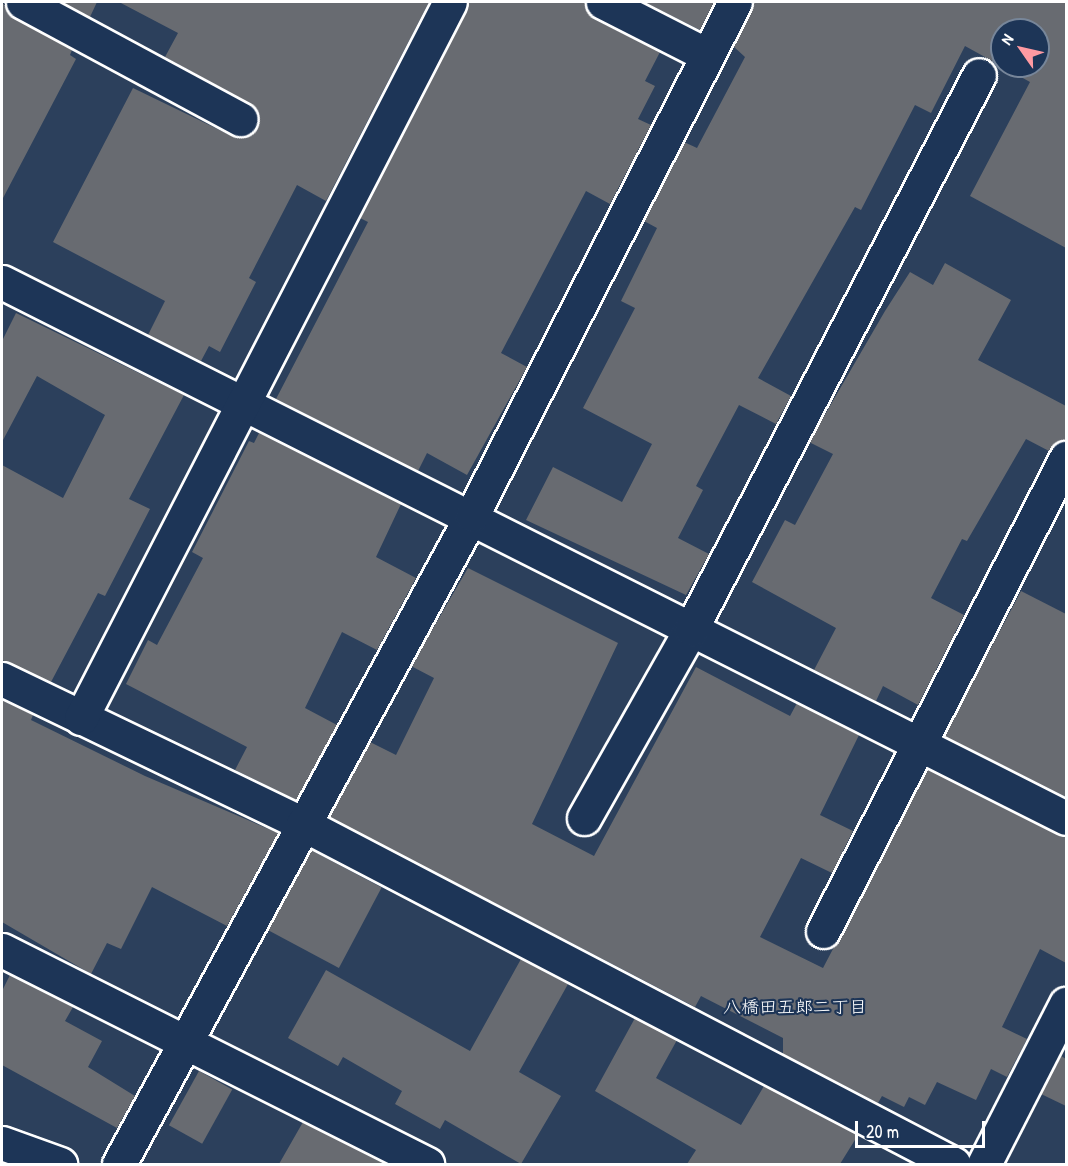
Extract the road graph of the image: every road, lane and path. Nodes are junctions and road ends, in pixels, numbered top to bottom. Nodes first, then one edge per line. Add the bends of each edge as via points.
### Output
1 (22, 2) edge
2 (450, 2) edge
3 (603, 2) edge
4 (735, 2) edge
5 (707, 55) junction
6 (979, 75) dead end
7 (240, 119) dead end
8 (2, 282) edge
9 (242, 400) junction
10 (1066, 458) edge
11 (472, 515) junction
12 (691, 629) junction
13 (2, 679) edge
14 (81, 718) junction
15 (919, 743) junction
16 (584, 818) dead end
17 (1066, 818) edge
18 (303, 824) junction
19 (823, 931) dead end
20 (2, 950) edge
21 (1066, 1004) edge
22 (185, 1044) junction
23 (2, 1143) edge
24 (60, 1164) edge
25 (119, 1164) edge
26 (426, 1164) edge
27 (954, 1164) edge
28 (984, 1164) edge

1 - 7 street
2 - 9 street
3 - 5 street
4 - 5 street
5 - 11 street
6 - 12 street
8 - 9 street
9 - 11 street
9 - 14 street
10 - 15 street
11 - 12 street
11 - 18 street
12 - 15 street
12 - 16 street
13 - 14 street
14 - 18 street
15 - 17 street
15 - 19 street
18 - 22 street
18 - 27 street
20 - 22 street
21 - 28 street
22 - 25 street
22 - 26 street
23 - 24 street

